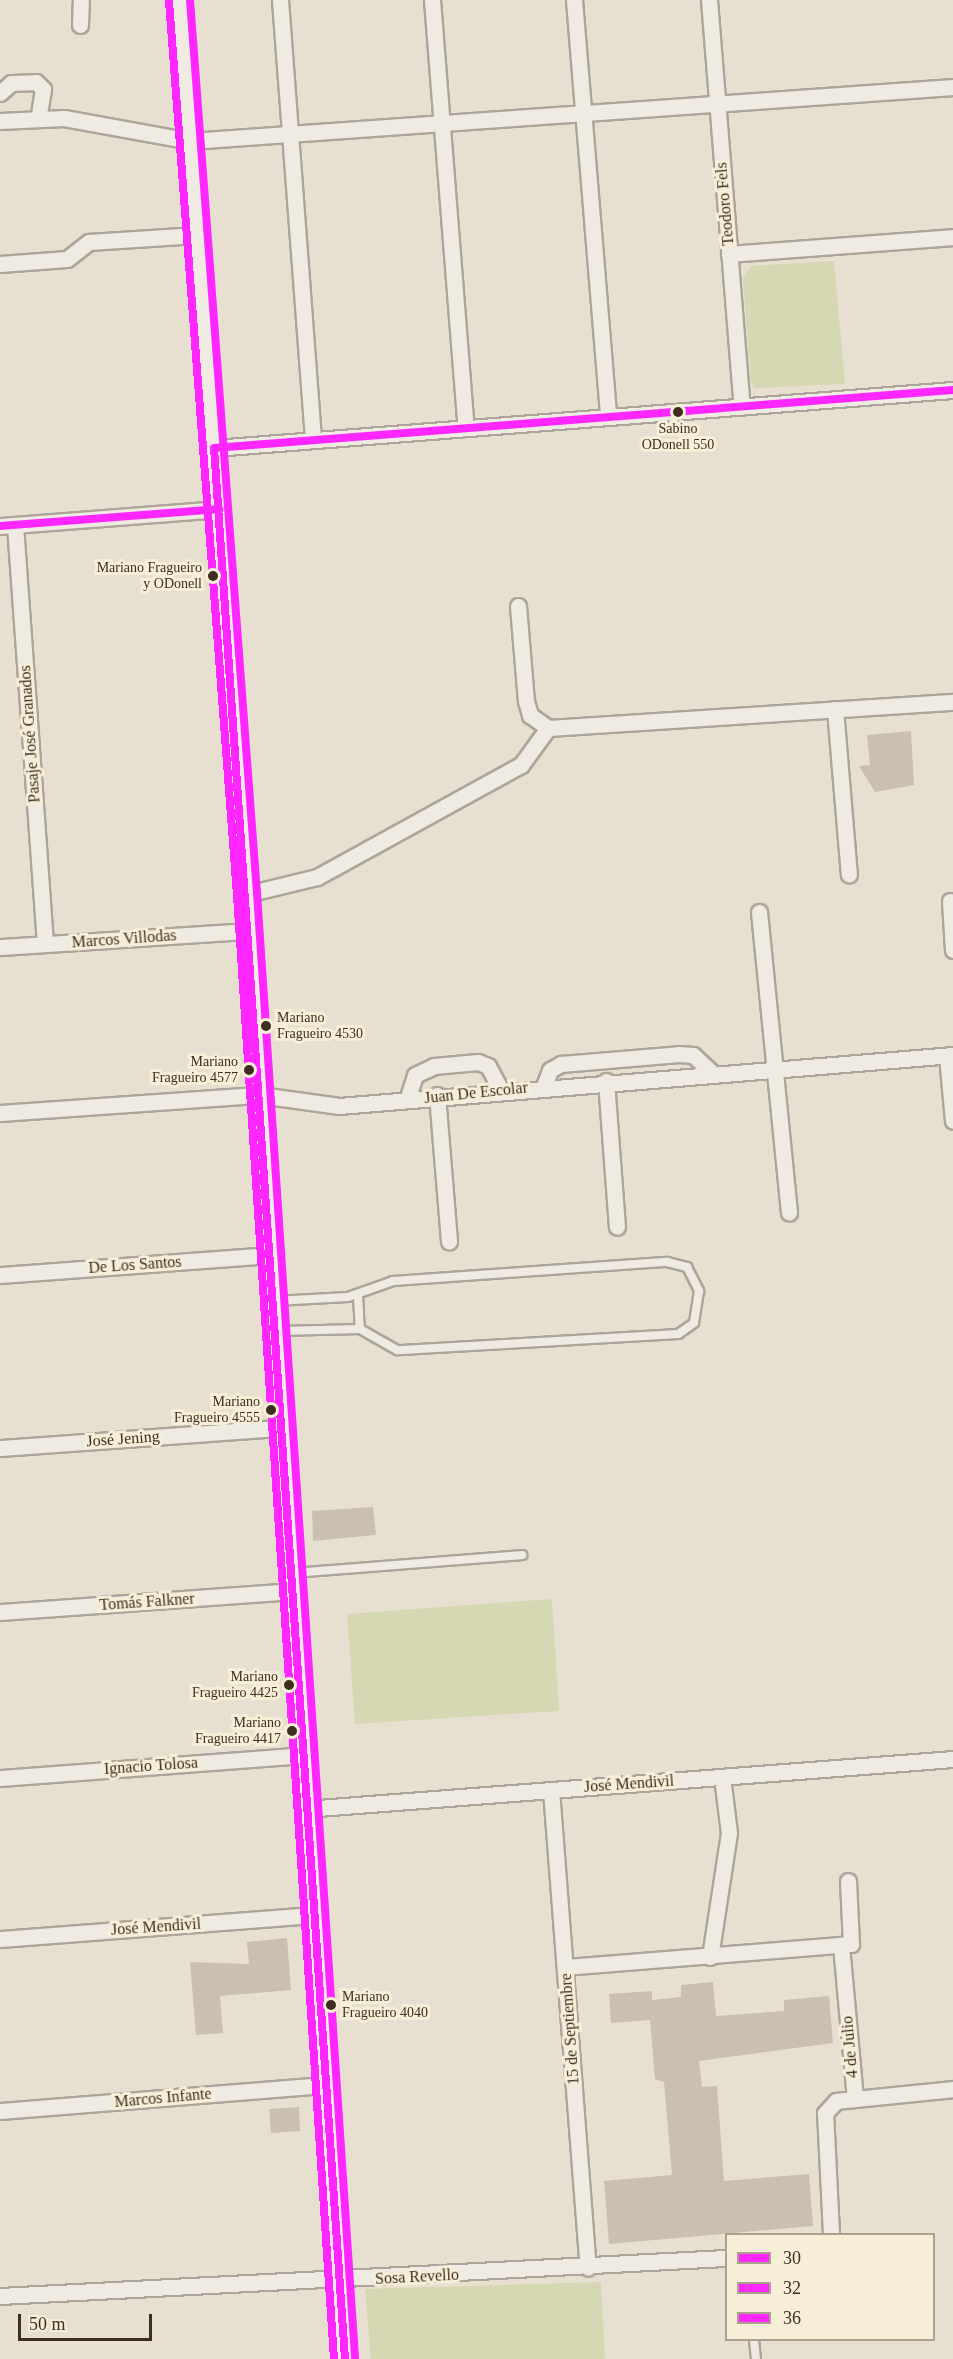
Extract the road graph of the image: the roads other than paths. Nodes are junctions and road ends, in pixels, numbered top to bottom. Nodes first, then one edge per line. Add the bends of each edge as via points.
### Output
1 (81, 0) edge
2 (179, 0) edge
3 (280, 0) edge
4 (432, 0) edge
5 (574, 0) edge
6 (709, 0) edge
7 (80, 25) dead end
8 (953, 87) edge
9 (0, 93) edge
10 (717, 104) junction
11 (582, 114) junction
12 (38, 118) junction
13 (0, 121) edge
14 (442, 126) junction
15 (288, 137) junction
16 (190, 141) junction
17 (197, 235) junction
18 (953, 237) edge
19 (729, 254) junction
20 (0, 264) edge
21 (953, 390) edge
22 (742, 407) junction
23 (608, 417) junction
24 (466, 428) junction
25 (313, 440) junction
26 (214, 448) junction
27 (219, 509) junction
28 (8, 526) edge
29 (518, 606) dead end
30 (953, 702) edge
31 (835, 709) junction
32 (548, 728) junction
33 (849, 874) dead end
34 (247, 894) junction
35 (950, 901) dead end
36 (759, 912) dead end
37 (249, 931) junction
38 (45, 944) junction
39 (0, 947) edge
40 (953, 950) edge
41 (950, 1056) edge
42 (771, 1068) junction
43 (711, 1072) junction
44 (606, 1081) junction
45 (544, 1086) junction
46 (501, 1090) junction
47 (260, 1095) junction
48 (438, 1095) junction
49 (407, 1100) junction
50 (0, 1113) edge
51 (953, 1120) edge
52 (789, 1212) dead end
53 (617, 1227) dead end
54 (449, 1242) dead end
55 (270, 1255) junction
56 (0, 1275) edge
57 (358, 1294) junction
58 (273, 1301) junction
59 (360, 1329) junction
60 (275, 1331) junction
61 (281, 1428) junction
62 (0, 1448) edge
63 (522, 1555) dead end
64 (293, 1582) junction
65 (0, 1612) edge
66 (303, 1755) junction
67 (953, 1759) edge
68 (722, 1777) junction
69 (0, 1778) edge
70 (551, 1790) junction
71 (305, 1809) junction
72 (848, 1881) dead end
73 (312, 1915) junction
74 (0, 1939) edge
75 (841, 1945) junction
76 (711, 1957) junction
77 (565, 1967) junction
78 (326, 2085) junction
79 (953, 2089) edge
80 (855, 2099) junction
81 (0, 2111) edge
82 (831, 2233) edge
83 (725, 2258) edge
84 (588, 2268) junction
85 (340, 2278) junction
86 (0, 2296) edge
87 (754, 2341) edge
88 (345, 2359) edge
89 (756, 2359) edge

1 - 7 street
2 - 16 main road
3 - 15 street
4 - 14 street
5 - 11 street
6 - 10 street, Teodoro Fels
8 - 10 street
9 - 12 street via 11,83 36,82 43,89
10 - 11 street
10 - 19 street, Teodoro Fels
11 - 14 street
11 - 23 street
12 - 13 street
12 - 16 street via 74,119
14 - 15 street
14 - 24 street
15 - 16 street
15 - 25 street
16 - 17 main road
17 - 20 street via 89,242 67,259
17 - 26 main road
18 - 19 street
19 - 22 street, Teodoro Fels
21 - 22 street
22 - 23 street
23 - 24 street
24 - 25 street
25 - 26 street
26 - 27 main road
27 - 28 street
27 - 34 main road
28 - 38 street, Pasaje José Granados
29 - 32 street via 526,701 530,715
30 - 31 street
31 - 32 street
31 - 33 street
32 - 34 street via 521,765 317,877
34 - 37 main road
35 - 40 street
36 - 42 street
37 - 38 street, Marcos Villodas
37 - 47 main road
38 - 39 street, Marcos Villodas
41 - 42 street, Juan De Escolar
41 - 51 street
42 - 43 street, Juan De Escolar
42 - 52 street
43 - 44 street, Juan De Escolar
43 - 45 street via 693,1055 679,1054 561,1064 550,1070
44 - 45 street, Juan De Escolar
44 - 53 street
45 - 46 street, Juan De Escolar
46 - 48 street, Juan De Escolar
46 - 49 street via 488,1066 478,1062 434,1066 415,1075
47 - 49 street, Juan De Escolar via 339,1106
47 - 50 street, Juan De Escolar
47 - 55 main road
48 - 49 street, Juan De Escolar
48 - 54 street
55 - 56 street, De Los Santos
55 - 58 main road
57 - 58 lane
57 - 59 lane
57 - 59 lane via 393,1281 668,1262 687,1267 699,1291 694,1323 678,1334 397,1350
58 - 60 main road
59 - 60 lane
60 - 61 main road
61 - 62 street, José Jening
61 - 64 main road
63 - 64 lane
64 - 65 street, Tomás Falkner
64 - 66 main road
66 - 69 street, Ignacio Tolosa
66 - 71 main road
67 - 68 street, José Mendivil
68 - 70 street, José Mendivil
68 - 76 street via 729,1833
70 - 71 street, José Mendivil
70 - 77 street, 15 de Septiembre
71 - 73 main road
72 - 75 street via 851,1944
73 - 74 street, José Mendivil
73 - 78 main road
75 - 76 street
75 - 80 street, 4 de Julio
76 - 77 street
77 - 84 street, 15 de Septiembre
78 - 81 street, Marcos Infante
78 - 85 main road
79 - 80 street
80 - 82 street, 4 de Julio via 836,2101 825,2113
83 - 84 street, Sosa Revello
84 - 85 street, Sosa Revello
85 - 86 street, Sosa Revello
85 - 88 main road
87 - 89 lane

